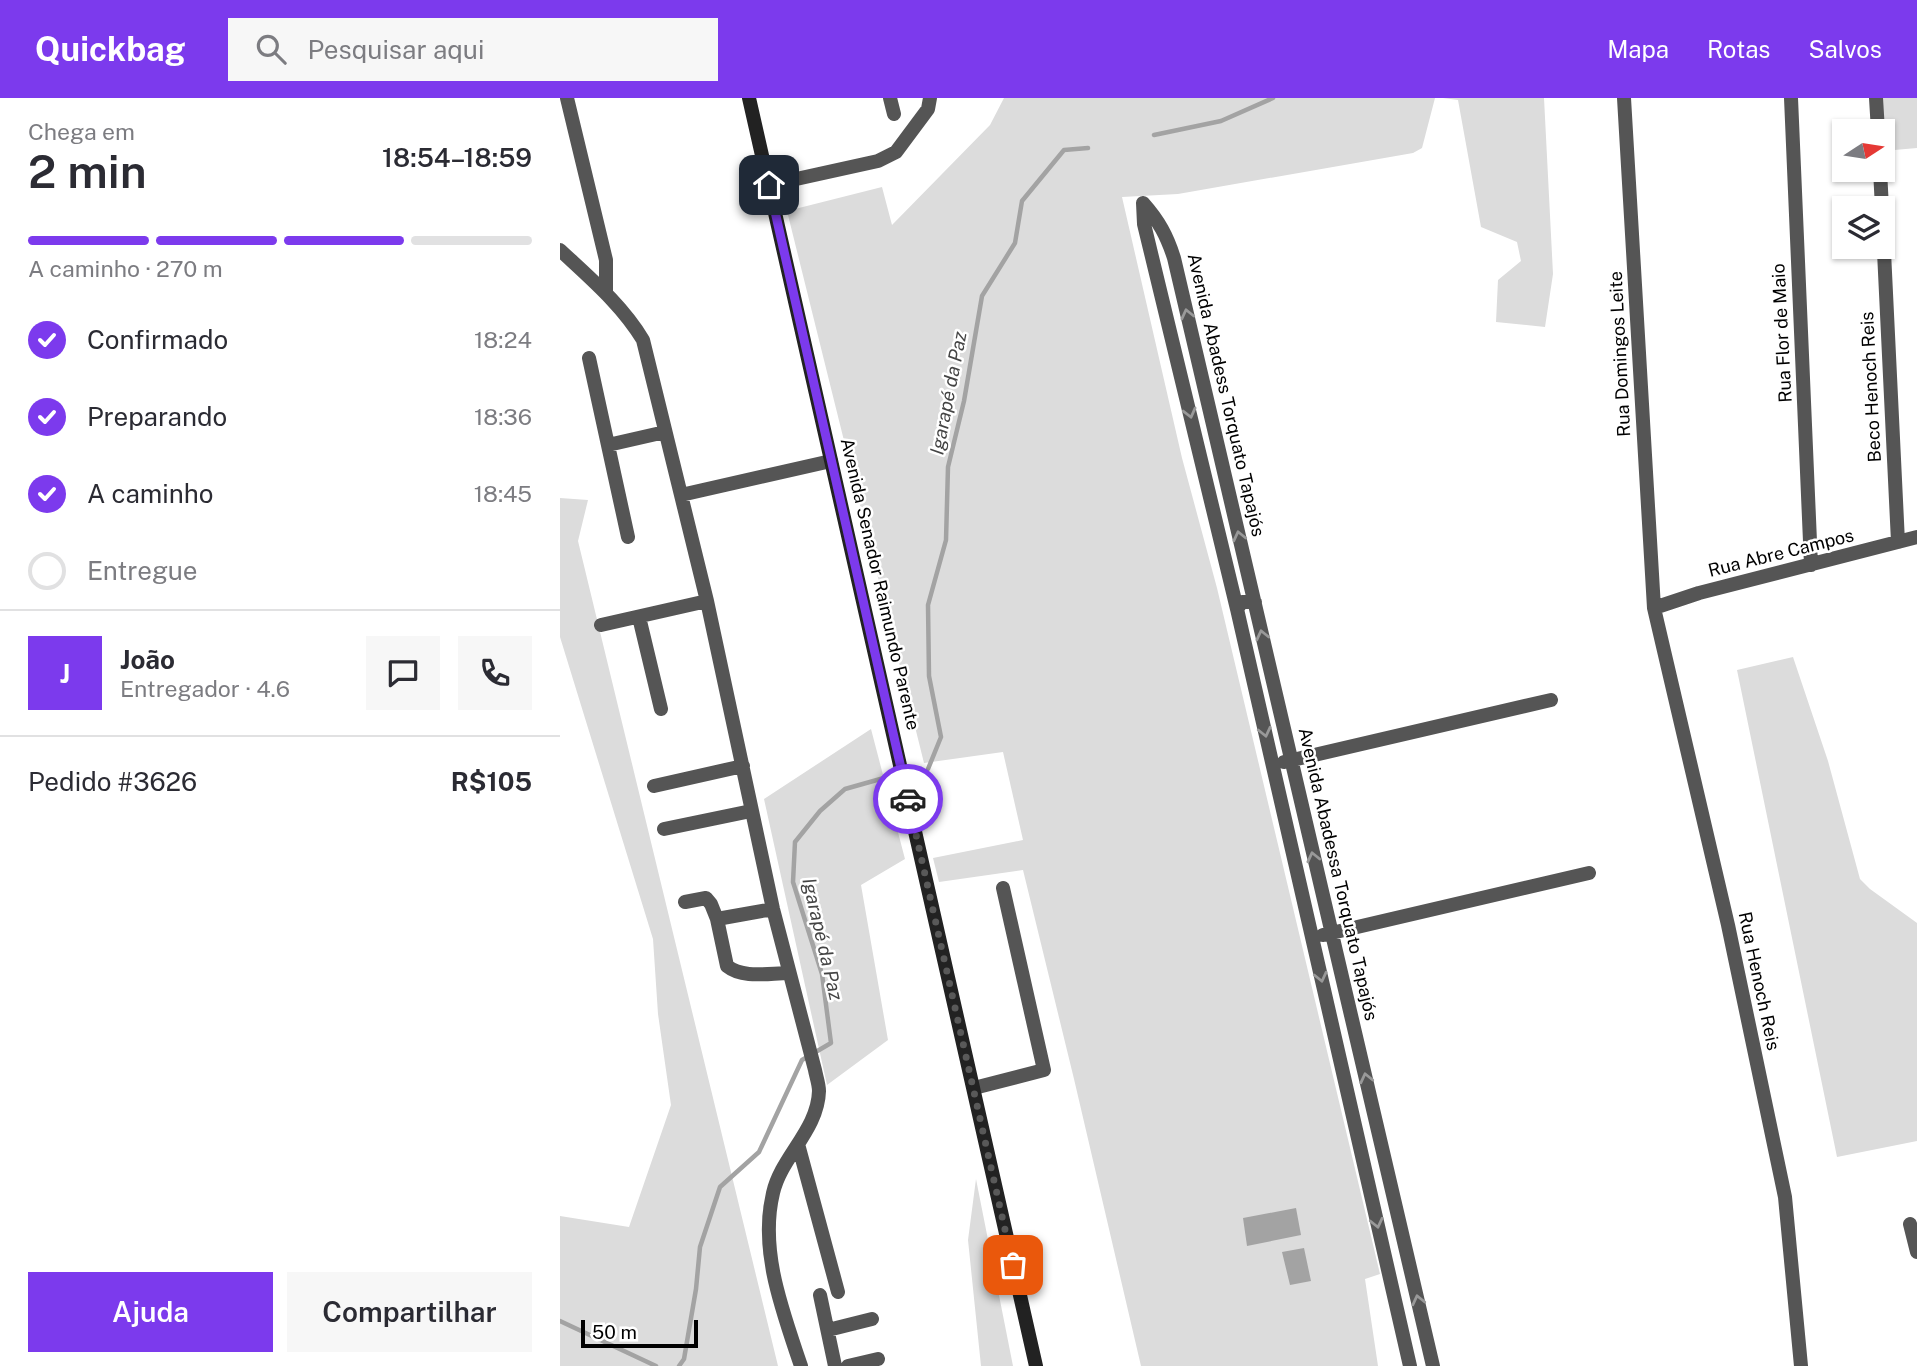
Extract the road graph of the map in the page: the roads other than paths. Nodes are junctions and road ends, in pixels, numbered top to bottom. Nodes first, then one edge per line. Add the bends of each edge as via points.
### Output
1 (567, 98) edge
2 (749, 98) edge
3 (890, 98) edge
4 (930, 98) edge
5 (1624, 98) edge
6 (1791, 98) edge
7 (1876, 98) edge
8 (894, 114) dead end
9 (1877, 119) edge
10 (567, 126) edge
11 (769, 185) junction
12 (560, 250) edge
13 (1884, 259) edge
14 (606, 293) junction
15 (589, 358) dead end
16 (666, 432) junction
17 (608, 445) junction
18 (831, 461) junction
19 (681, 495) junction
20 (628, 537) dead end
21 (1917, 537) edge
22 (1898, 542) junction
23 (1811, 565) junction
24 (707, 601) junction
25 (1255, 602) junction
26 (1654, 608) junction
27 (1237, 609) junction
28 (639, 617) junction
29 (601, 625) dead end
30 (1551, 700) dead end
31 (661, 709) dead end
32 (1291, 761) junction
33 (1273, 765) junction
34 (743, 766) junction
35 (654, 786) dead end
36 (751, 811) junction
37 (664, 829) dead end
38 (1589, 873) dead end
39 (1003, 888) dead end
40 (685, 902) dead end
41 (773, 909) junction
42 (717, 919) junction
43 (1332, 933) junction
44 (1312, 937) junction
45 (789, 972) junction
46 (974, 1088) junction
47 (798, 1144) junction
48 (1389, 1177) junction
49 (1368, 1182) junction
50 (1910, 1224) dead end
51 (1917, 1252) edge
52 (838, 1292) dead end
53 (820, 1294) dead end
54 (872, 1319) dead end
55 (828, 1330) junction
56 (878, 1359) dead end
57 (1428, 1365) edge
58 (801, 1366) edge
59 (835, 1366) edge
60 (848, 1366) edge
61 (1036, 1366) edge
62 (1410, 1366) edge
63 (1801, 1366) edge

1 - 10 street
2 - 11 street, Avenida Senador Raimundo Parente
3 - 8 street
4 - 11 street via 928,109 891,156
5 - 26 street, Rua Domingos Leite
6 - 23 street, Rua Flor de Maio
7 - 9 street
10 - 14 street via 606,260
11 - 18 street, Avenida Senador Raimundo Parente
12 - 14 street
13 - 22 street, Beco Henoch Reis
14 - 16 street via 643,340
15 - 17 street
16 - 17 street
16 - 19 street
17 - 20 street
18 - 19 street
18 - 46 street, Avenida Senador Raimundo Parente
19 - 24 street
21 - 22 street, Rua Abre Campos
22 - 23 street, Rua Abre Campos
23 - 26 street, Rua Abre Campos
24 - 28 street
24 - 34 street
25 - 27 street via 1242,602
25 -> 27 street, Avenida Abadess Torquato Tapajós via 1174,258 1167,236 1143,203 1144,224
32 -> 25 street, Avenida Abadessa Torquato Tapajós
26 - 63 street, Rua Henoch Reis via 1785,1198
27 -> 33 street
28 - 29 street
28 - 31 street
30 - 32 street
32 - 33 street
43 -> 32 street, Avenida Abadessa Torquato Tapajós
33 - 44 street
34 - 35 street
34 - 36 street
36 - 37 street
36 - 41 street
38 - 43 street
39 - 46 street via 1044,1070
40 - 42 street via 706,898
41 - 42 street
41 - 45 street
42 - 45 street via 727,966 733,971
43 - 44 street
48 -> 43 street, Avenida Abadessa Torquato Tapajós
44 -> 49 street
45 - 47 street via 819,1090
46 - 61 street, Avenida Senador Raimundo Parente
47 - 52 street
47 - 58 street via 773,1190 768,1244 782,1312
48 - 49 street
57 -> 48 street, Avenida Abadessa Torquato Tapajós
49 -> 62 street
50 - 51 street
53 - 55 street
54 - 55 street
55 - 59 street
56 - 60 street

